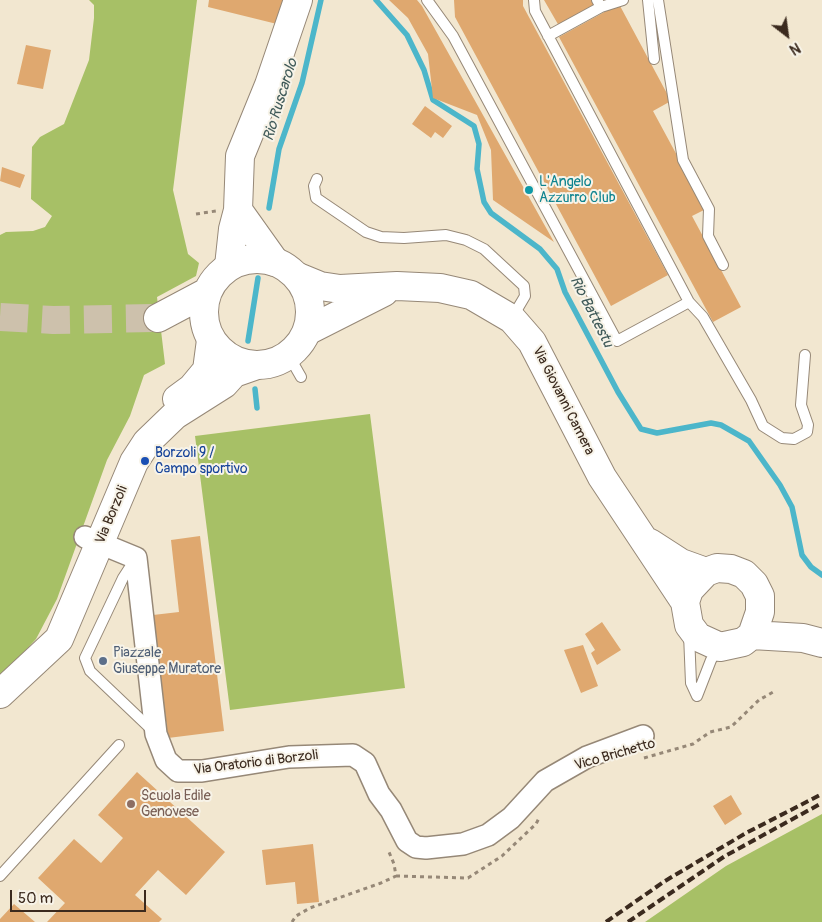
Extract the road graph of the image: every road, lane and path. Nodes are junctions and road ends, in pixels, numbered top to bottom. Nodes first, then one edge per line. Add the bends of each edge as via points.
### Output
1 (298, 0) edge
2 (427, 0) edge
3 (534, 0) edge
4 (623, 0) edge
5 (648, 0) edge
6 (658, 0) edge
7 (599, 4) edge
8 (548, 36) junction
9 (654, 60) dead end
10 (317, 179) dead end
11 (238, 210) junction
12 (275, 262) junction
13 (723, 264) dead end
14 (229, 266) junction
15 (298, 277) junction
16 (397, 286) junction
17 (207, 292) junction
18 (689, 302) junction
19 (512, 319) junction
20 (307, 331) junction
21 (208, 332) junction
22 (805, 355) dead end
23 (254, 366) junction
24 (642, 539) junction
25 (92, 540) junction
26 (136, 558) junction
27 (706, 572) junction
28 (760, 596) junction
29 (687, 613) junction
30 (752, 635) junction
31 (812, 640) edge
32 (720, 647) junction
33 (775, 692) dead end
34 (0, 694) edge
35 (156, 734) junction
36 (643, 736) dead end
37 (119, 745) dead end
38 (638, 760) dead end
39 (542, 810) dead end
40 (388, 848) dead end
41 (0, 876) edge
42 (396, 876) junction
43 (292, 922) edge

1 - 11 main road via 240,156
2 - 18 lane via 453,36 617,341
3 - 8 lane via 535,11
4 - 7 lane
5 - 9 lane
6 - 13 lane via 683,160 708,209 708,236
7 - 8 lane
8 - 18 lane
10 - 19 lane via 314,186 316,198 366,232 404,238 446,235 484,249 524,286 525,296
11 - 12 main road
11 - 14 main road
12 - 14 main road via 244,260
12 - 15 main road
14 - 17 main road via 216,277
15 - 16 main road, Via Giovanni Camera via 320,286 340,289
15 - 20 main road, Via Borzoli via 310,302
16 - 19 main road, Via Giovanni Camera via 440,288 471,295
16 - 20 main road
17 - 21 main road via 204,308
17 - 21 main road via 158,318
18 - 22 lane via 703,317 763,426 782,438 794,439 807,432 801,405
19 - 24 main road, Via Giovanni Camera via 532,342 602,477
20 - 23 main road, Via Borzoli via 295,366
21 - 23 main road, Via Borzoli via 229,358
21 - 25 main road via 207,370 192,388 143,424 110,470
23 - 25 main road, Via Borzoli via 234,373 224,384 175,415 147,442
24 - 27 main road via 681,563
24 - 29 main road, Via Giovanni Camera
25 - 26 street
25 - 34 main road via 32,663
26 - 35 street, Via Oratorio di Borzoli
26 - 35 lane via 85,658 90,671
27 - 28 main road via 717,568 744,574
27 - 29 main road via 689,590
28 - 30 main road via 760,612
28 - 31 main road via 775,614
29 - 32 main road via 698,637
29 - 32 lane via 691,683 697,696 711,660
30 - 31 main road
30 - 32 main road via 743,642
33 - 38 path, Vico Brichetto via 759,700 731,727 710,732 693,744
35 - 36 street, Via Oratorio di Borzoli via 169,764 183,772 290,757 358,756 365,763 407,841 416,847 426,848 463,844 488,835 511,818 546,780 587,757
37 - 41 lane
39 - 42 path via 536,824 502,856 468,878
40 - 42 path
42 - 43 path via 310,908

